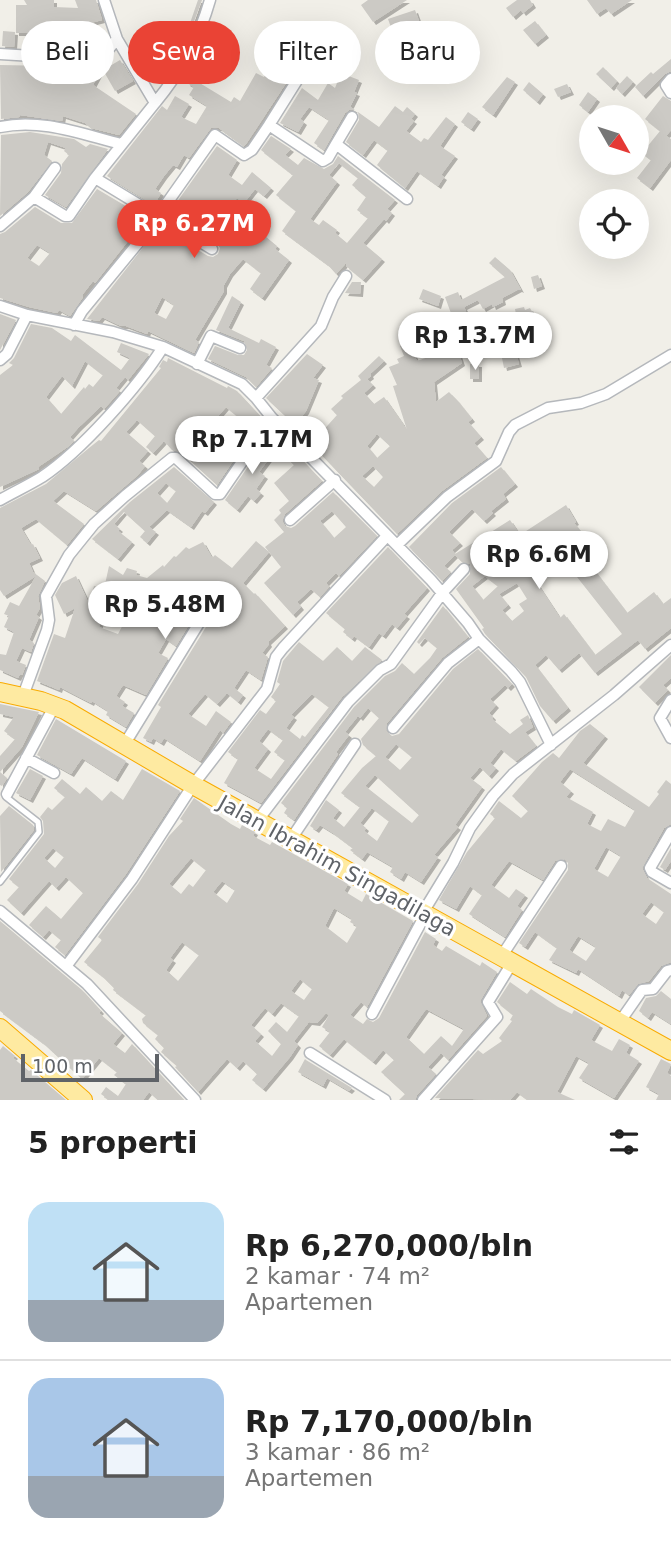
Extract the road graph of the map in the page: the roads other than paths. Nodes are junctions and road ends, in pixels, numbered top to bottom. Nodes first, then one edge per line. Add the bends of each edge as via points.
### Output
1 (104, 0) edge
2 (210, 0) edge
3 (117, 39) junction
4 (0, 54) edge
5 (671, 79) edge
6 (295, 84) edge
7 (671, 93) edge
8 (155, 103) junction
9 (352, 117) dead end
10 (269, 125) junction
11 (0, 127) edge
12 (121, 144) junction
13 (336, 144) junction
14 (55, 168) dead end
15 (95, 178) junction
16 (34, 197) junction
17 (407, 199) dead end
18 (157, 216) junction
19 (0, 226) edge
20 (212, 249) dead end
21 (346, 276) dead end
22 (0, 306) edge
23 (27, 315) junction
24 (74, 325) junction
25 (163, 347) junction
26 (240, 348) dead end
27 (671, 355) edge
28 (0, 360) edge
29 (197, 364) junction
30 (256, 398) junction
31 (272, 418) junction
32 (335, 480) junction
33 (0, 500) edge
34 (290, 520) dead end
35 (387, 536) junction
36 (397, 545) junction
37 (464, 569) dead end
38 (443, 592) junction
39 (199, 623) dead end
40 (479, 639) junction
41 (671, 645) edge
42 (0, 692) edge
43 (23, 696) junction
44 (671, 700) edge
45 (55, 705) junction
46 (393, 728) dead end
47 (671, 738) edge
48 (355, 744) dead end
49 (124, 745) junction
50 (551, 745) junction
51 (26, 758) junction
52 (54, 773) dead end
53 (193, 785) junction
54 (6, 796) junction
55 (0, 805) edge
56 (258, 820) junction
57 (671, 832) edge
58 (290, 839) junction
59 (561, 866) dead end
60 (670, 879) edge
61 (0, 882) edge
62 (0, 911) edge
63 (424, 915) junction
64 (506, 960) junction
65 (67, 965) junction
66 (671, 970) edge
67 (372, 1014) dead end
68 (619, 1023) junction
69 (0, 1028) edge
70 (671, 1051) edge
71 (310, 1053) dead end
72 (83, 1100) edge
73 (195, 1100) edge
74 (385, 1100) edge
75 (423, 1100) edge

1 - 3 street
2 - 8 street via 200,34 182,68
3 - 4 street via 92,69 49,57
3 - 8 street
5 - 7 street via 666,85
6 - 10 street
8 - 12 street
9 - 13 street
10 - 13 street via 323,160
10 - 18 street via 246,155 214,136
11 - 12 street via 40,125
12 - 15 street
13 - 17 street
14 - 16 street
15 - 16 street via 67,216
15 - 18 street
16 - 19 street
18 - 20 street
18 - 24 street
21 - 30 street via 321,326
22 - 23 street
23 - 24 street
23 - 28 street
24 - 25 street
25 - 29 street
25 - 33 street via 144,375 61,463
26 - 29 street via 211,336
27 - 36 street via 606,394 548,408 515,425 496,461 447,496
29 - 30 street via 242,384
30 - 31 street
31 - 32 street
31 - 43 street via 219,494 172,458 94,524 69,555 46,596 47,630
32 - 34 street
32 - 35 street
35 - 36 street
35 - 53 street via 283,648 267,689
36 - 38 street
37 - 38 street
38 - 40 street
38 - 56 street via 391,664 348,702
39 - 49 street
40 - 46 street via 448,663
40 - 50 street via 520,681
41 - 50 street
42 - 43 highway, Jalan Ibrahim Singadilaga
43 - 45 highway, Jalan Ibrahim Singadilaga
44 - 47 street via 660,718
45 - 49 highway, Jalan Ibrahim Singadilaga
45 - 51 street
48 - 58 street
49 - 53 highway, Jalan Ibrahim Singadilaga
50 - 63 street via 513,774 476,817
51 - 52 street
51 - 54 street
53 - 56 highway, Jalan Ibrahim Singadilaga
53 - 65 street via 132,879
54 - 55 lane
54 - 61 lane via 40,827
56 - 58 highway, Jalan Ibrahim Singadilaga
57 - 60 street via 650,868
58 - 63 highway, Jalan Ibrahim Singadilaga
59 - 64 street
62 - 65 street
63 - 64 highway, Jalan Ibrahim Singadilaga
63 - 67 street
64 - 68 highway, Jalan Ibrahim Singadilaga
64 - 75 street via 488,1002 497,1017
65 - 73 street
66 - 68 street via 653,989 642,990
68 - 70 highway, Jalan Ibrahim Singadilaga
69 - 72 highway
71 - 74 street

